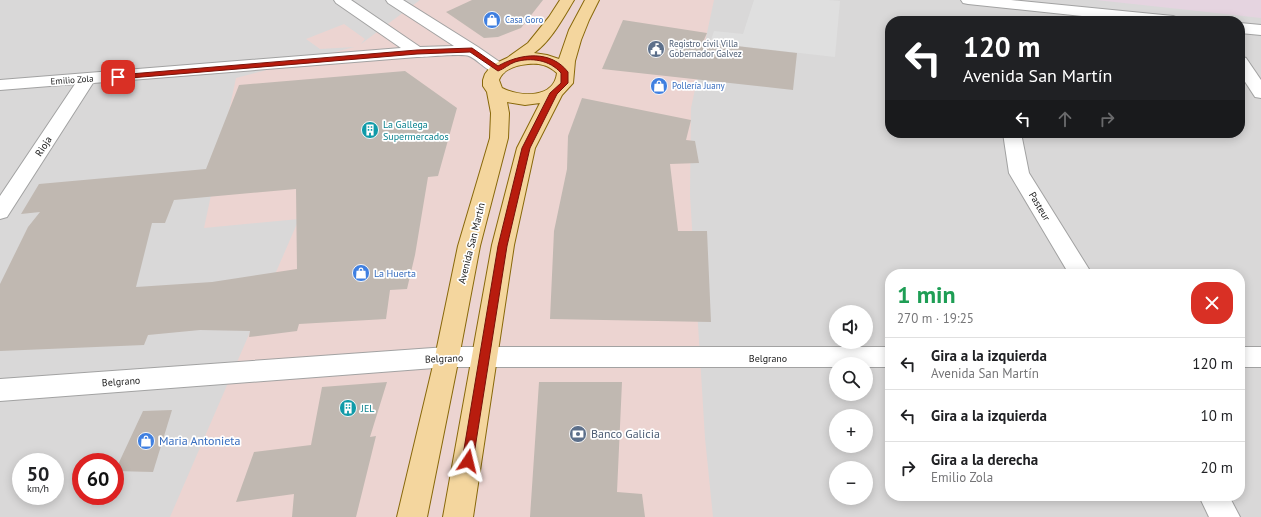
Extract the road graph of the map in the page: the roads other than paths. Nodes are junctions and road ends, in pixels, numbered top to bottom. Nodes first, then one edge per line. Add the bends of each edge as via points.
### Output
1 (341, 0) edge
2 (393, 0) edge
3 (567, 0) edge
4 (592, 0) edge
5 (968, 0) edge
6 (987, 6) edge
7 (1111, 16) edge
8 (1245, 28) edge
9 (1261, 30) edge
10 (472, 50) junction
11 (417, 52) junction
12 (513, 61) junction
13 (498, 69) junction
14 (1245, 69) edge
15 (565, 72) junction
16 (86, 79) junction
17 (0, 85) edge
18 (496, 92) junction
19 (554, 93) junction
20 (1261, 93) edge
21 (1013, 138) edge
22 (0, 212) edge
23 (1078, 269) edge
24 (1261, 356) edge
25 (447, 357) junction
26 (885, 357) edge
27 (1245, 357) edge
28 (485, 358) junction
29 (0, 390) edge
30 (1216, 501) edge
31 (412, 517) edge
32 (458, 517) edge
33 (1225, 517) edge

1 - 11 street
2 - 10 street
3 - 12 main road via 534,46
4 - 15 main road via 573,35
5 - 6 street
6 - 7 street
8 - 9 street
10 - 11 street, Emilio Zola
10 - 13 street
11 - 16 street, Emilio Zola
12 - 13 main road
12 - 15 main road via 545,59 558,64
13 - 18 main road, Avenida San Martín via 491,80
14 - 20 street
15 - 19 main road via 564,83
16 - 17 street, Emilio Zola
16 - 22 street, Rioja
18 - 19 main road via 508,98 523,100
18 - 25 main road, Avenida San Martín via 500,113 500,138 469,246
19 - 28 main road via 526,148 503,246
21 - 23 street, Pasteur via 1020,173
24 - 27 street
25 - 28 street, Belgrano
25 - 29 street, Belgrano
25 - 31 main road, Avenida San Martín
26 - 28 street, Belgrano
28 - 32 main road
30 - 33 street

